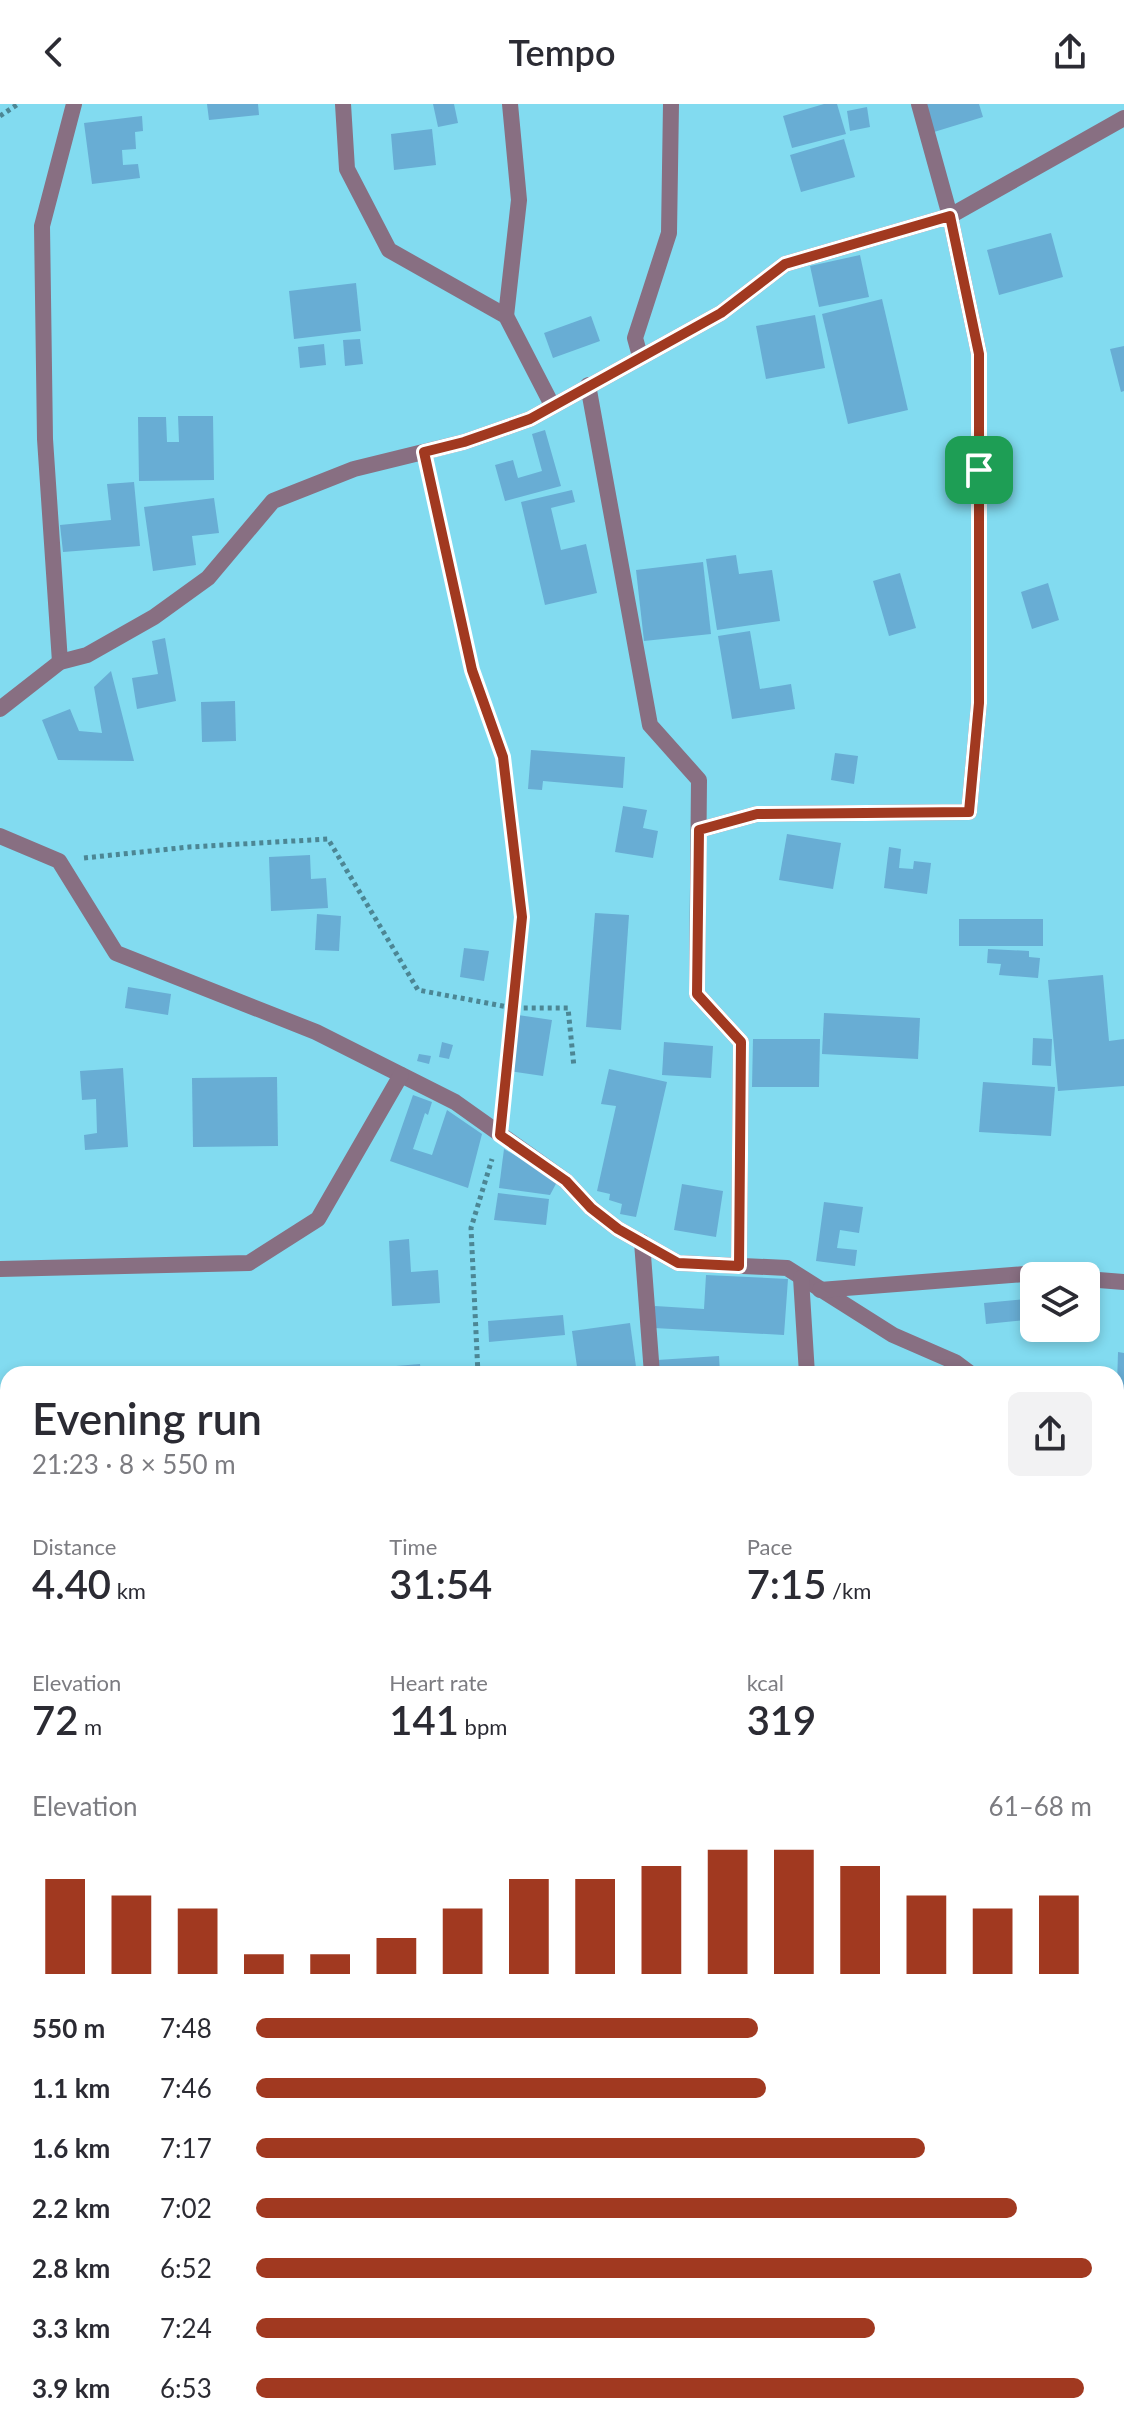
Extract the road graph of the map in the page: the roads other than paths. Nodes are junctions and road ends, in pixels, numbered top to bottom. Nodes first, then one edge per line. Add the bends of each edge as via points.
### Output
1 (74, 104) edge
2 (343, 104) edge
3 (510, 104) edge
4 (671, 104) edge
5 (919, 104) edge
6 (1123, 122) edge
7 (950, 216) junction
8 (506, 316) junction
9 (640, 356) junction
10 (588, 385) junction
11 (552, 405) junction
12 (60, 662) junction
13 (0, 709) edge
14 (699, 830) junction
15 (0, 836) edge
16 (401, 1075) junction
17 (642, 1242) junction
18 (739, 1266) junction
19 (0, 1269) edge
20 (1020, 1274) edge
21 (801, 1278) junction
22 (1100, 1280) edge
23 (1124, 1282) edge
24 (820, 1290) junction
25 (651, 1366) edge
26 (806, 1366) edge
27 (960, 1366) edge

1 - 12 street via 42,226 45,439
2 - 8 street via 347,169 389,250
3 - 8 street via 519,200
4 - 9 street via 669,233 635,338
5 - 7 street
6 - 7 street
7 - 9 street via 785,264 721,313
7 - 14 street via 979,354 979,703 969,812 757,814
8 - 11 street
9 - 10 street
10 - 11 street
10 - 14 street via 650,725 699,780
11 - 12 street via 530,419 464,442 354,469 273,501 208,578 154,617 87,655
12 - 13 street
14 - 18 street via 697,994 741,1042
15 - 16 street via 59,861 116,953 316,1032
16 - 17 street via 455,1102
16 - 19 street via 318,1219 249,1263
17 - 18 street via 678,1263
17 - 25 street
18 - 21 street via 787,1268
20 - 24 street
21 - 24 street
21 - 26 street
22 - 23 street
24 - 27 street via 893,1335

